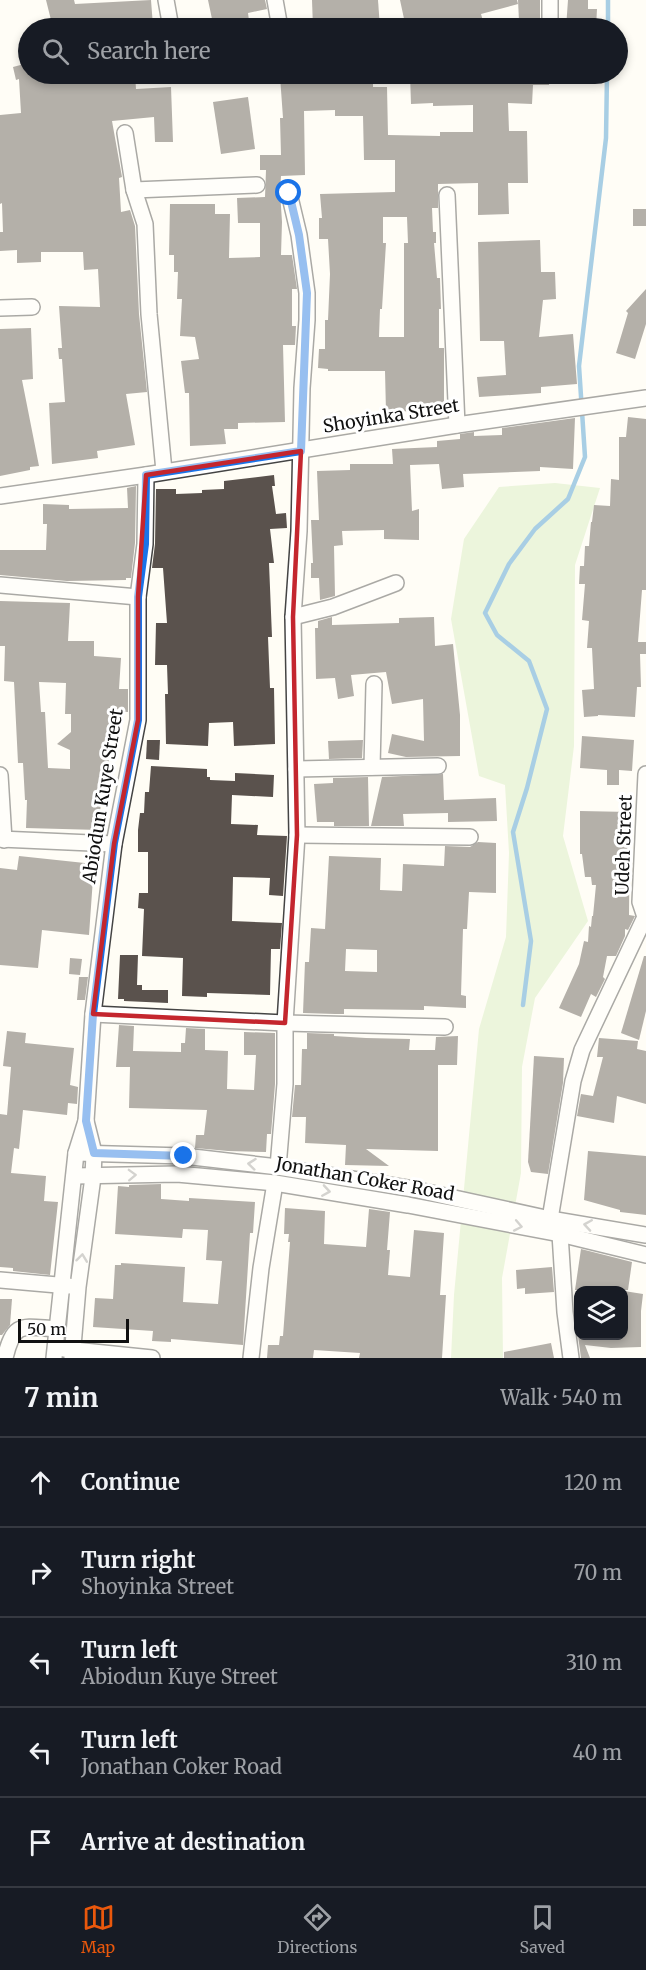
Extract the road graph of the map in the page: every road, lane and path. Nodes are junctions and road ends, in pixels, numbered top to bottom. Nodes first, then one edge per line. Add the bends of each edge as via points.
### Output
1 (166, 0) edge
2 (275, 0) edge
3 (550, 0) edge
4 (169, 18) edge
5 (278, 18) edge
6 (550, 18) edge
7 (125, 133) dead end
8 (257, 185) dead end
9 (134, 190) junction
10 (289, 193) dead end
11 (447, 195) dead end
12 (32, 307) dead end
13 (0, 308) edge
14 (646, 398) edge
15 (457, 425) junction
16 (301, 451) junction
17 (164, 471) junction
18 (146, 475) junction
19 (0, 496) edge
20 (396, 583) dead end
21 (0, 585) edge
22 (138, 597) junction
23 (293, 617) junction
24 (374, 684) dead end
25 (438, 766) dead end
26 (372, 768) junction
27 (296, 770) junction
28 (646, 774) edge
29 (0, 775) edge
30 (297, 835) junction
31 (470, 837) dead end
32 (2, 839) edge
33 (114, 843) junction
34 (646, 918) edge
35 (93, 1014) junction
36 (285, 1023) junction
37 (445, 1027) dead end
38 (86, 1121) junction
39 (76, 1153) junction
40 (94, 1153) junction
41 (278, 1167) junction
42 (74, 1176) junction
43 (93, 1177) junction
44 (275, 1183) junction
45 (550, 1219) junction
46 (560, 1234) junction
47 (646, 1235) edge
48 (646, 1255) edge
49 (0, 1280) edge
50 (62, 1286) junction
51 (78, 1287) junction
52 (57, 1329) junction
53 (54, 1353) edge
54 (72, 1354) edge
55 (6, 1358) edge
56 (152, 1358) edge
57 (251, 1358) edge
58 (571, 1358) edge

1 - 4 street
2 - 5 street
3 - 6 street
7 - 9 street
8 - 9 street
9 - 17 street via 145,224
10 - 16 street via 307,293
11 - 15 street
12 - 13 street
14 - 15 street, Shoyinka Street
15 - 16 street, Shoyinka Street
16 - 17 street, Shoyinka Street
16 - 23 street
17 - 18 street, Shoyinka Street
18 - 19 street, Shoyinka Street
18 - 22 street, Abiodun Kuye Street via 145,544
20 - 23 street via 333,607
21 - 22 street
22 - 33 street, Abiodun Kuye Street via 138,720
23 - 27 street
24 - 26 street
25 - 26 street
26 - 27 street
27 - 30 street
28 - 34 street, Udeh Street via 640,902
29 - 32 street
30 - 31 street
30 - 36 street
32 - 33 street
33 - 35 street, Abiodun Kuye Street
34 - 45 street via 582,1050
35 - 36 street
35 - 38 street, Abiodun Kuye Street
36 - 37 street
36 - 41 street
38 - 39 street, Abiodun Kuye Street
38 - 40 street, Abiodun Kuye Street
39 - 40 street, Jonathan Coker Road
39 - 42 street, Abiodun Kuye Street
41 -> 40 street, Jonathan Coker Road via 184,1156
40 - 43 street, Abiodun Kuye Street
41 - 45 street, Jonathan Coker Road via 413,1189
42 - 43 street, Jonathan Coker Road
42 - 50 street, Abiodun Kuye Street
43 -> 44 street, Jonathan Coker Road via 177,1174
51 -> 43 street, Abiodun Kuye Street
44 -> 46 street, Jonathan Coker Road
44 - 57 street
47 -> 45 street, Jonathan Coker Road
46 - 48 street, Jonathan Coker Road
46 - 58 street
49 - 50 street
50 - 51 street
50 - 52 street, Abiodun Kuye Street
51 - 54 street, Abiodun Kuye Street
52 - 53 street, Abiodun Kuye Street
52 - 55 street via 17,1330 10,1339
53 - 54 street
54 - 56 street

